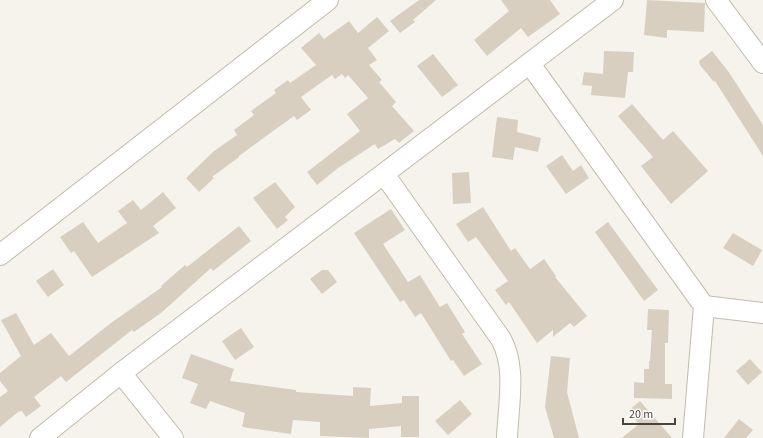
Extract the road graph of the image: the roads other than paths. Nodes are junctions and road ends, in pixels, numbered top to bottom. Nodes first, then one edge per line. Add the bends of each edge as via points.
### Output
1 (328, 0) edge
2 (613, 0) edge
3 (716, 0) edge
4 (763, 63) edge
5 (530, 64) junction
6 (384, 174) junction
7 (0, 255) edge
8 (704, 306) junction
9 (763, 313) edge
10 (121, 373) junction
11 (40, 438) edge
12 (173, 438) edge
13 (507, 438) edge
14 (693, 438) edge

1 - 7 street
2 - 5 street
3 - 4 street
5 - 6 street
5 - 8 street
6 - 10 street
6 - 13 street via 508,352 510,368
8 - 9 street
8 - 14 street
10 - 11 street
10 - 12 street

